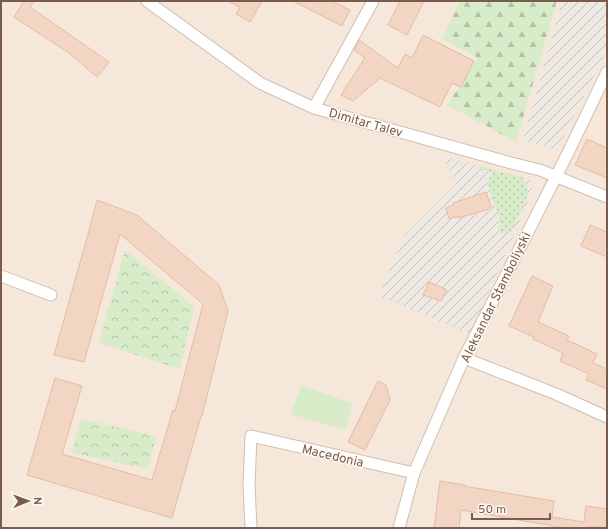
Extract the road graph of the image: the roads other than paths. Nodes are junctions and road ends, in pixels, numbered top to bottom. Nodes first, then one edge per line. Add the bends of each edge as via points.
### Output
1 (146, 1) edge
2 (373, 1) edge
3 (607, 72) edge
4 (314, 108) junction
5 (556, 176) junction
6 (607, 198) edge
7 (1, 276) edge
8 (51, 295) dead end
9 (464, 358) junction
10 (607, 416) edge
11 (414, 473) junction
12 (250, 528) edge
13 (399, 528) edge

1 - 4 street, Dimitar Talev via 260,83
2 - 4 street
3 - 5 street, Aleksandar Stamboliyski
4 - 5 street, Dimitar Talev
5 - 6 street, Dimitar Talev
5 - 9 street, Aleksandar Stamboliyski
7 - 8 street
9 - 10 street
9 - 11 street, Aleksandar Stamboliyski
11 - 12 street, Macedonia via 251,436
11 - 13 street, Aleksandar Stamboliyski

